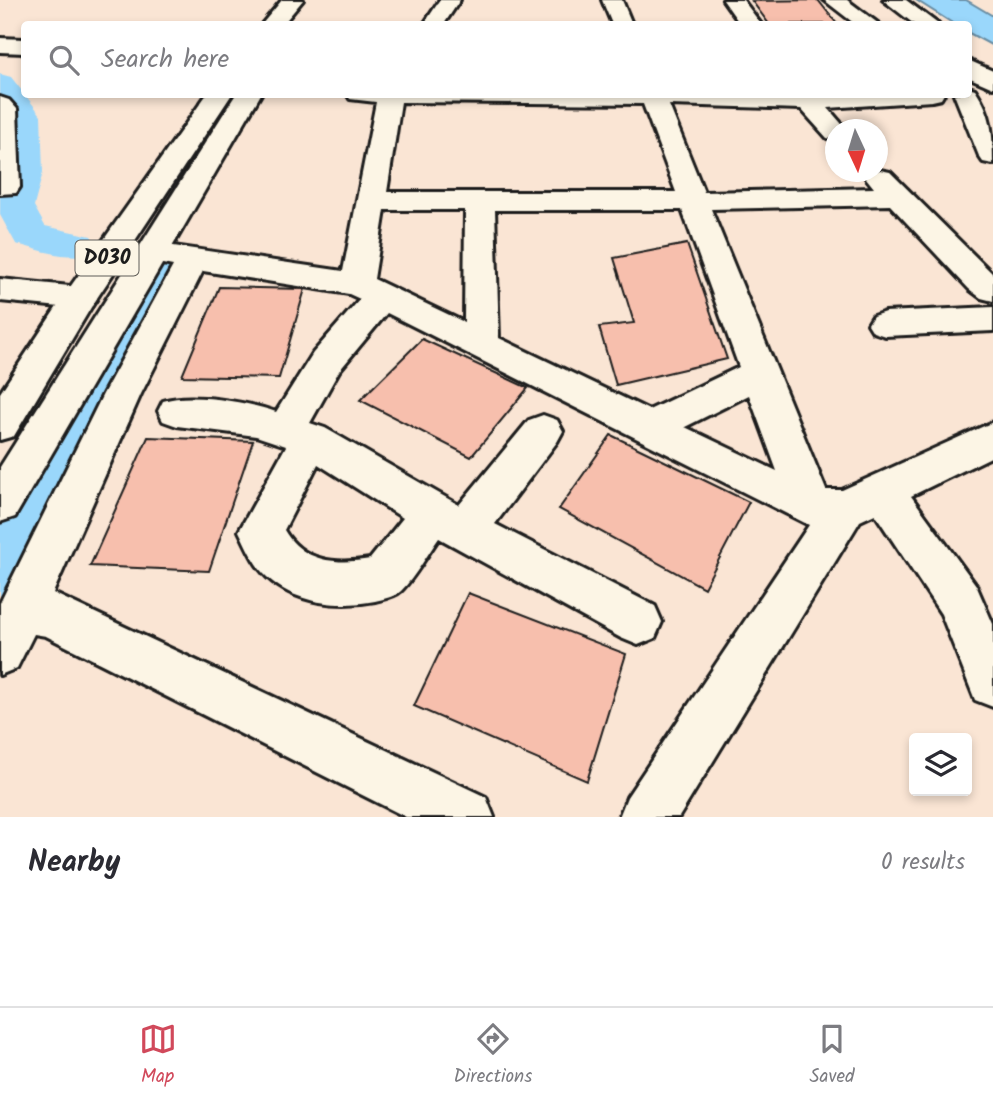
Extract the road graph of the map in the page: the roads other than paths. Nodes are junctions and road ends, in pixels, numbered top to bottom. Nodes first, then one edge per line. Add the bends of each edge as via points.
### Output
1 (293, 0) edge
2 (314, 0) edge
3 (450, 0) edge
4 (612, 0) edge
5 (733, 0) edge
6 (834, 0) edge
7 (869, 0) edge
8 (893, 0) edge
9 (275, 21) edge
10 (298, 21) edge
11 (436, 21) edge
12 (621, 21) edge
13 (748, 21) edge
14 (864, 21) edge
15 (897, 21) edge
16 (924, 21) edge
17 (0, 44) edge
18 (21, 46) edge
19 (972, 53) edge
20 (993, 64) edge
21 (972, 69) edge
22 (993, 81) edge
23 (993, 91) edge
24 (972, 93) edge
25 (217, 98) edge
26 (247, 98) edge
27 (389, 98) edge
28 (654, 98) edge
29 (803, 98) edge
30 (969, 98) edge
31 (0, 105) edge
32 (825, 121) edge
33 (3, 143) edge
34 (993, 156) edge
35 (884, 182) edge
36 (6, 187) dead end
37 (898, 196) junction
38 (371, 201) junction
39 (480, 201) junction
40 (694, 201) junction
41 (153, 253) junction
42 (193, 259) junction
43 (0, 290) edge
44 (370, 290) junction
45 (993, 290) edge
46 (80, 298) junction
47 (993, 319) edge
48 (885, 324) dead end
49 (481, 345) junction
50 (760, 373) junction
51 (177, 411) dead end
52 (0, 425) edge
53 (649, 428) junction
54 (543, 431) dead end
55 (298, 435) junction
56 (993, 438) edge
57 (847, 503) junction
58 (0, 504) edge
59 (448, 522) junction
60 (638, 622) dead end
61 (11, 630) edge
62 (993, 682) edge
63 (466, 817) edge
64 (647, 817) edge

1 - 9 street
2 - 10 street
3 - 11 street
4 - 12 street
5 - 13 street
6 - 14 street
7 - 15 street
8 - 16 street
17 - 18 street
19 - 20 street
21 - 22 street
23 - 24 street
25 - 46 street, D030
26 - 41 street
27 - 38 street
28 - 40 street
29 - 32 street
30 - 34 street
31 - 33 street via 4,109
33 - 36 street
35 - 37 street
37 - 40 street
37 - 45 street
38 - 39 street
38 - 44 street
39 - 40 street
39 - 49 street
40 - 50 street
41 - 42 street
41 - 58 street
42 - 44 street
42 - 61 street via 122,394
43 - 46 street
44 - 49 street
44 - 55 street via 326,362
46 - 52 street, D030
47 - 48 street
49 - 53 street
50 - 53 street
50 - 57 street
51 - 55 street via 258,422
53 - 57 street
54 - 59 street
55 - 59 street
55 - 59 street via 261,531 272,552 289,569 343,584 383,578
56 - 57 street
57 - 62 street via 959,601
57 - 64 street
59 - 60 street
61 - 63 street via 52,615

